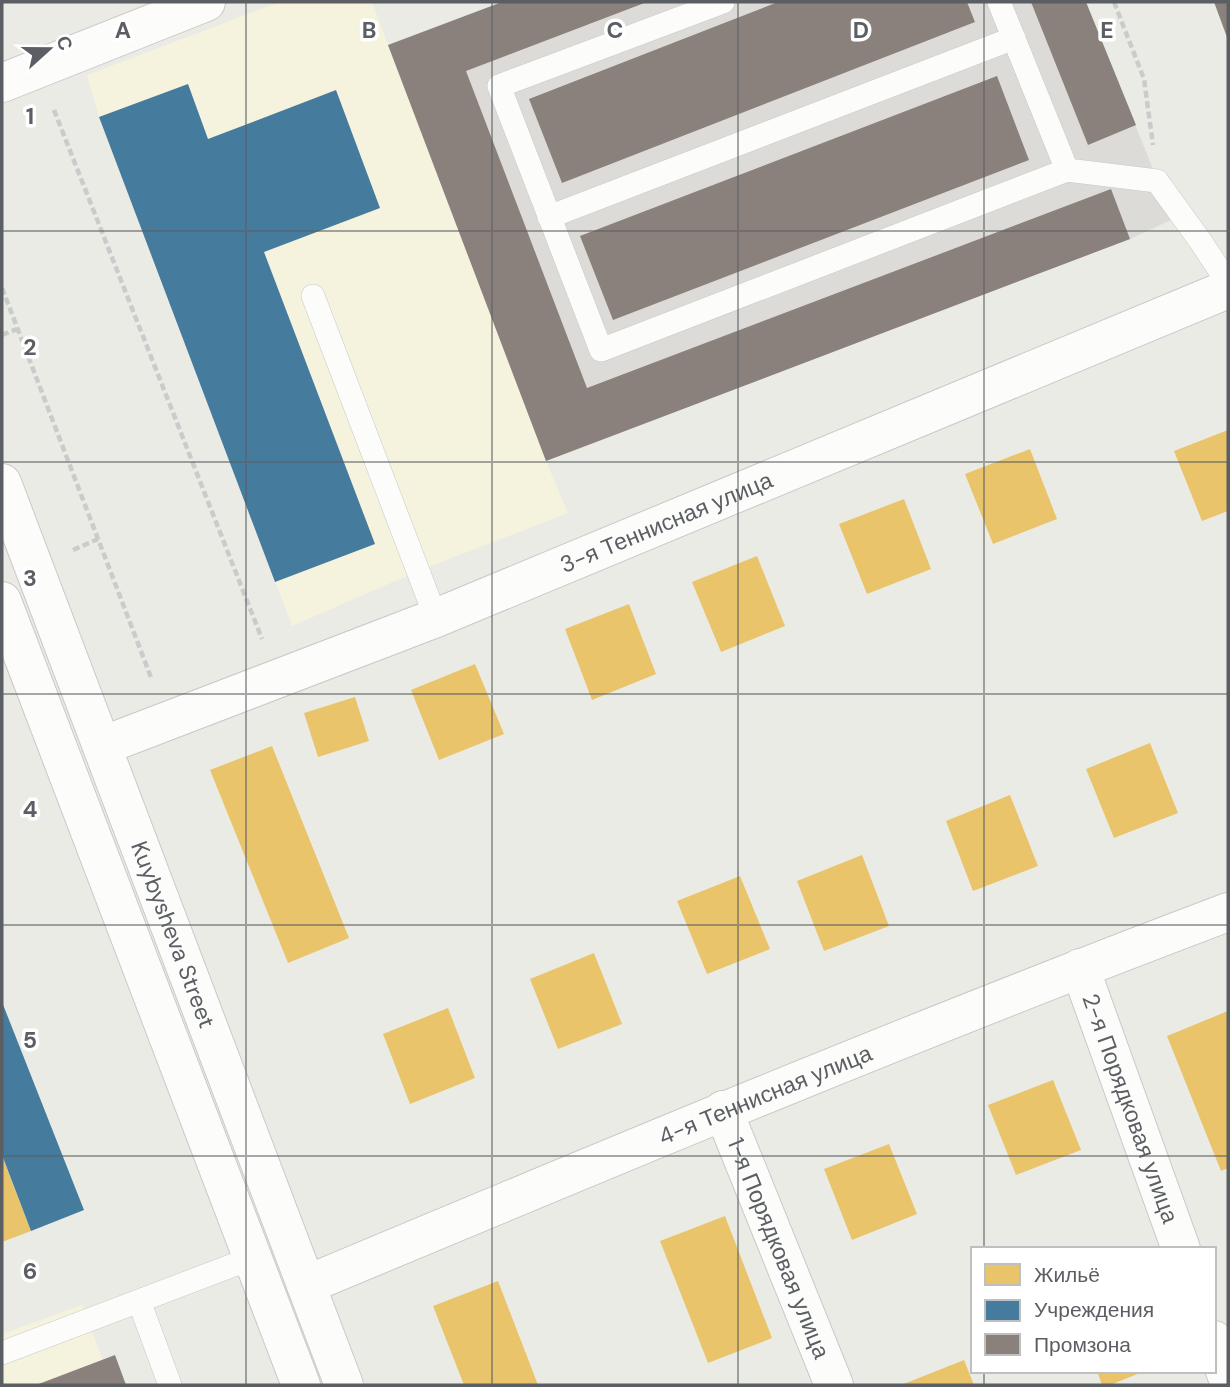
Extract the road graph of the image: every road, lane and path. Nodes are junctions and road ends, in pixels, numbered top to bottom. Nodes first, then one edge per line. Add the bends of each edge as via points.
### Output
1 (206, 2) edge
2 (723, 2) edge
3 (999, 2) edge
4 (1114, 2) edge
5 (1014, 38) junction
6 (37, 69) junction
7 (2, 83) edge
8 (1067, 170) junction
9 (1157, 181) junction
10 (550, 216) junction
11 (1228, 283) edge
12 (2, 288) edge
13 (1228, 289) edge
14 (313, 296) dead end
15 (17, 329) junction
16 (2, 335) edge
17 (2, 483) edge
18 (2, 601) edge
19 (436, 618) junction
20 (278, 679) junction
21 (168, 721) junction
22 (102, 746) junction
23 (1228, 912) edge
24 (1080, 968) junction
25 (723, 1110) junction
26 (1180, 1247) edge
27 (252, 1258) junction
28 (306, 1285) junction
29 (139, 1301) junction
30 (269, 1301) junction
31 (1216, 1345) edge
32 (2, 1353) edge
33 (1228, 1378) edge
34 (170, 1385) edge
35 (301, 1385) edge
36 (344, 1385) edge
37 (834, 1385) edge

1 - 6 street
2 - 10 lane via 499,86
3 - 5 lane
4 - 9 path via 1144,79
5 - 8 lane
5 - 10 lane
6 - 7 street
6 - 20 path
8 - 9 lane
8 - 10 lane via 601,350
9 - 11 lane
12 - 15 path
13 - 19 street, 3-я Теннисная улица
14 - 19 lane
15 - 16 path
15 - 21 path
17 - 22 street, Kuybysheva Street
18 - 27 street, Kuybysheva Street
19 - 20 street, 3-я Теннисная улица
20 - 21 street, 3-я Теннисная улица
21 - 22 street, 3-я Теннисная улица
22 - 28 street, Kuybysheva Street
23 - 24 street, 4-я Теннисная улица
24 - 25 street, 4-я Теннисная улица
24 - 26 street, 2-я Порядковая улица
25 - 28 street, 4-я Теннисная улица
25 - 37 street, 1-я Порядковая улица
27 - 29 lane
27 - 30 street, Kuybysheva Street
28 - 30 street, 4-я Теннисная улица
28 - 36 street, Kuybysheva Street
29 - 32 lane
29 - 34 lane
30 - 35 street, Kuybysheva Street
31 - 33 street

